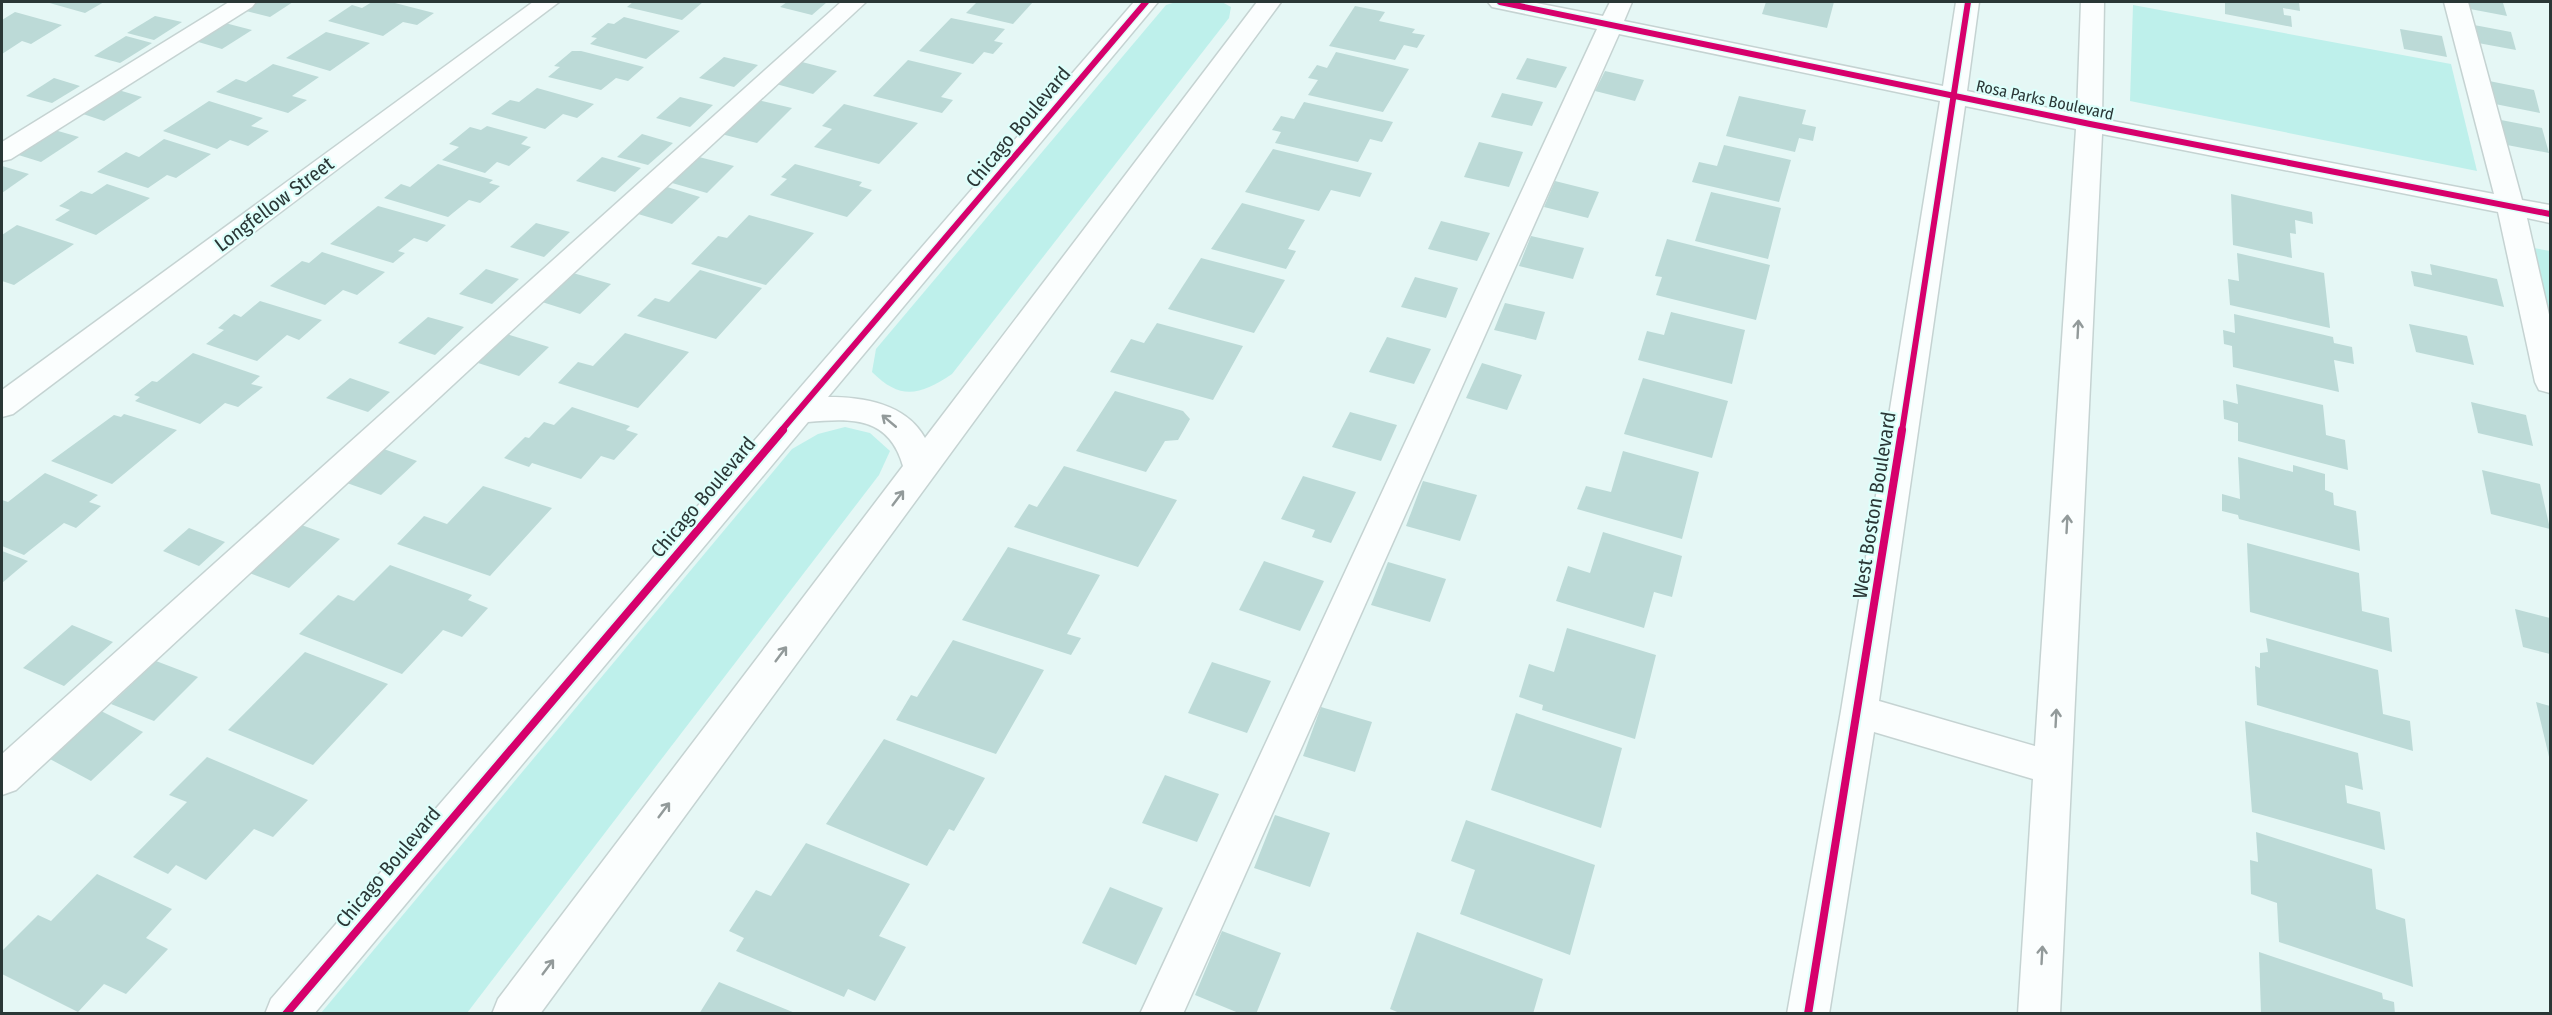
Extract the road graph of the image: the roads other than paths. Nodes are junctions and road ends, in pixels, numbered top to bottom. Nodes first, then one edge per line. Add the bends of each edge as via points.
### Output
1 (244, 2) edge
2 (547, 2) edge
3 (854, 2) edge
4 (1146, 2) edge
5 (1500, 2) edge
6 (1968, 2) edge
7 (2093, 2) edge
8 (2456, 2) edge
9 (1257, 6) edge
10 (1616, 13) edge
11 (1954, 95) junction
12 (2090, 124) junction
13 (2, 153) edge
14 (2511, 206) junction
15 (2550, 214) edge
16 (2550, 382) edge
17 (2, 406) edge
18 (798, 411) junction
19 (920, 468) junction
20 (1859, 711) junction
21 (2053, 768) junction
22 (2, 778) edge
23 (286, 1014) edge
24 (513, 1014) edge
25 (1161, 1014) edge
26 (1808, 1014) edge
27 (2039, 1014) edge

1 - 13 street
2 - 17 street, Longfellow Street
3 - 22 street
4 - 18 street, Chicago Boulevard
5 - 10 street, Rosa Parks Boulevard
6 - 11 street, West Boston Boulevard
7 - 12 street
8 - 14 street
9 - 19 street
10 - 11 street, Rosa Parks Boulevard
10 - 25 street
11 - 12 street, Rosa Parks Boulevard
11 - 20 street, West Boston Boulevard
12 - 14 street, Rosa Parks Boulevard
21 -> 12 street
14 - 15 street, Rosa Parks Boulevard
14 - 16 street
19 -> 18 street via 909,438 881,414 846,408
18 - 23 street, Chicago Boulevard
24 -> 19 street
20 - 21 street
20 - 26 street, West Boston Boulevard
27 -> 21 street

